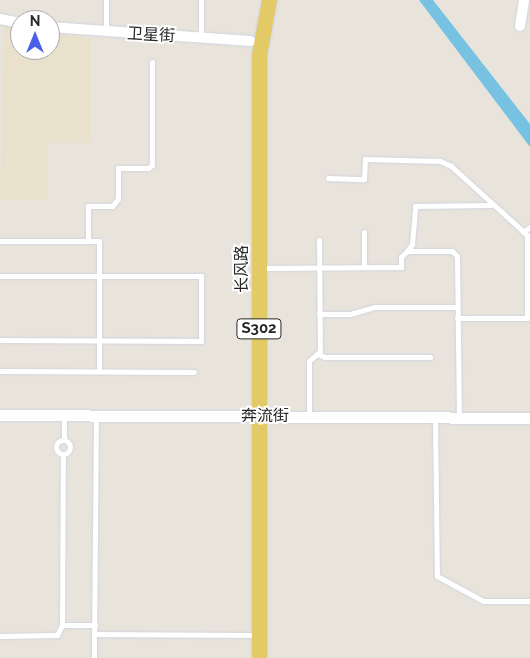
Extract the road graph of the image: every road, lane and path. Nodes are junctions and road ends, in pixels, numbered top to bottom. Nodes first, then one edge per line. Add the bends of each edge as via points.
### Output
1 (106, 0) edge
2 (201, 0) edge
3 (259, 0) edge
4 (269, 0) edge
5 (524, 0) edge
6 (520, 26) dead end
7 (60, 28) edge
8 (106, 32) junction
9 (201, 38) junction
10 (251, 41) junction
11 (152, 62) dead end
12 (328, 178) dead end
13 (492, 205) junction
14 (530, 227) edge
15 (364, 232) dead end
16 (523, 232) junction
17 (319, 240) dead end
18 (0, 241) edge
19 (88, 241) junction
20 (407, 251) junction
21 (364, 266) junction
22 (259, 268) junction
23 (319, 268) junction
24 (0, 276) edge
25 (99, 276) junction
26 (457, 306) junction
27 (319, 314) junction
28 (457, 318) junction
29 (0, 340) edge
30 (99, 340) junction
31 (319, 352) junction
32 (430, 357) dead end
33 (0, 371) edge
34 (99, 372) junction
35 (194, 372) dead end
36 (0, 415) edge
37 (64, 416) junction
38 (96, 416) junction
39 (255, 416) junction
40 (309, 417) junction
41 (435, 417) junction
42 (460, 417) junction
43 (530, 418) edge
44 (64, 440) junction
45 (63, 454) junction
46 (530, 601) edge
47 (62, 625) junction
48 (95, 625) junction
49 (94, 634) junction
50 (250, 635) junction
51 (0, 636) edge
52 (94, 658) edge
53 (250, 658) edge
54 (259, 658) edge

1 - 8 lane
2 - 9 lane
3 - 10 main road, 长风路 / S302
4 - 22 main road, 长风路 / S302 via 259,55
5 - 6 street
7 - 8 street, 卫星街
8 - 9 street, 卫星街
9 - 10 street, 卫星街
10 - 39 main road, 长风路 / S302
11 - 19 lane via 152,165 148,168 118,168 118,199 112,206 88,206
12 - 13 lane via 364,179 364,159 432,160 451,166
13 - 16 lane
13 - 20 lane via 415,206 412,244
14 - 16 lane
15 - 21 lane
16 - 28 lane via 527,234 527,318
17 - 23 lane
18 - 19 lane
19 - 25 lane via 99,241
20 - 21 lane via 401,257 401,266
20 - 26 lane via 452,251 457,256
21 - 23 lane
22 - 23 lane
22 - 39 main road, 长风路 / S302
23 - 27 lane
24 - 25 lane
25 - 30 lane
25 - 30 lane via 201,276 201,341
26 - 27 lane via 374,307 350,314
26 - 28 lane
27 - 31 lane
28 - 42 lane
29 - 30 lane
30 - 34 lane
31 - 32 lane via 325,358
31 - 40 lane via 309,361
33 - 34 lane
34 - 35 lane
36 - 37 street, 奔流街
37 - 38 street, 奔流街
37 - 44 lane
38 - 39 street, 奔流街
38 - 48 lane
39 - 40 street, 奔流街
39 - 50 main road, 长风路 / S302
39 - 54 main road, 长风路 / S302
40 - 41 street, 奔流街
41 - 42 street, 奔流街
41 - 46 lane via 436,574 483,600
42 - 43 street, 奔流街
44 - 45 lane via 57,446
44 - 45 lane via 70,448
45 - 47 lane
47 - 48 lane
47 - 51 lane via 57,635
48 - 49 lane
49 - 50 lane
49 - 52 lane
50 - 53 main road, 长风路 / S302

